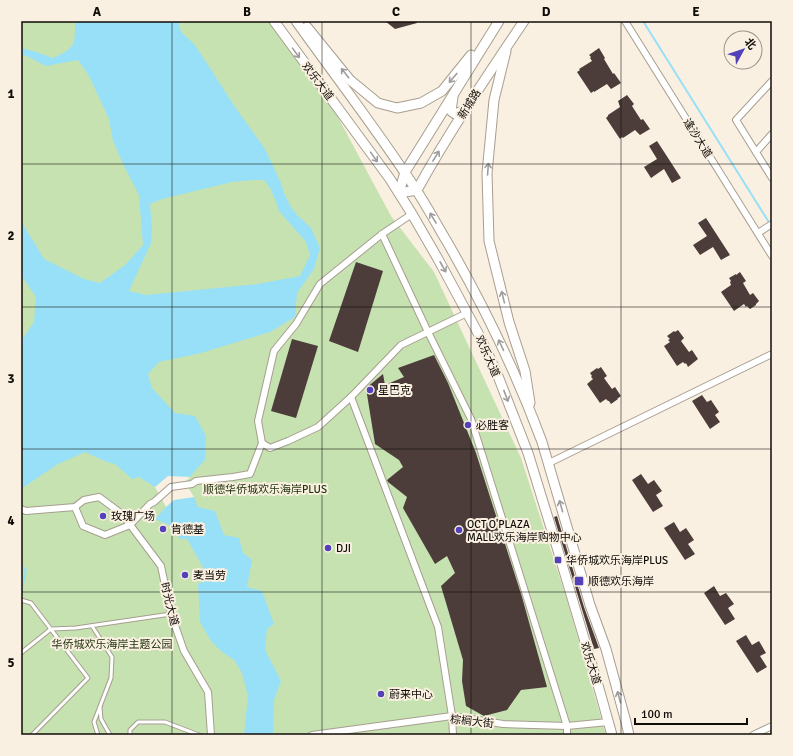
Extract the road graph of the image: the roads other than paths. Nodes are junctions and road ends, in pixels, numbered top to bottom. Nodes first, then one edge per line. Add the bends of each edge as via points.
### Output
1 (274, 21) edge
2 (296, 21) edge
3 (302, 21) edge
4 (524, 21) edge
5 (625, 21) edge
6 (497, 24) edge
7 (507, 46) junction
8 (772, 81) edge
9 (453, 94) junction
10 (361, 110) junction
11 (465, 110) junction
12 (348, 121) junction
13 (772, 134) edge
14 (756, 152) junction
15 (405, 172) junction
16 (772, 178) edge
17 (417, 190) junction
18 (399, 193) junction
19 (412, 214) junction
20 (772, 224) edge
21 (760, 231) junction
22 (382, 234) junction
23 (449, 245) junction
24 (435, 254) junction
25 (772, 256) edge
26 (467, 313) junction
27 (428, 332) junction
28 (772, 354) edge
29 (351, 397) junction
30 (533, 416) junction
31 (262, 443) junction
32 (549, 463) junction
33 (75, 507) junction
34 (21, 509) edge
35 (130, 525) junction
36 (21, 600) edge
37 (171, 614) junction
38 (92, 626) junction
39 (51, 629) junction
40 (21, 653) edge
41 (100, 705) junction
42 (452, 716) junction
43 (608, 722) junction
44 (567, 726) junction
45 (772, 726) edge
46 (32, 735) edge
47 (98, 735) edge
48 (110, 735) edge
49 (130, 735) edge
50 (199, 735) edge
51 (211, 735) edge
52 (312, 735) edge
53 (454, 735) edge
54 (567, 735) edge
55 (612, 735) edge
56 (629, 735) edge
57 (753, 735) edge

1 -> 12 street, 欢乐大道
2 - 10 street, 欢乐大道
6 -> 3 street via 442,91 421,103 397,108 378,103 350,80
4 - 7 street, 新城路
5 - 21 street, 逢沙大道
6 - 9 street, 新城路
7 - 11 street, 新城路
30 -> 7 street via 525,371 509,322 489,241 487,173 494,100
8 - 14 street via 736,120
9 - 11 street via 452,110 455,114
9 - 15 street, 新城路
10 - 12 street
10 - 15 street, 欢乐大道
17 -> 11 street, 新城路
12 -> 18 street, 欢乐大道
13 - 14 street
14 - 16 street
15 - 17 street, 欢乐大道
15 - 18 street, 新城路
17 - 18 street
23 -> 17 street, 欢乐大道
18 - 19 street, 欢乐大道
19 - 22 street
19 - 24 street, 欢乐大道
20 - 21 street
21 - 25 street, 逢沙大道
22 - 27 street
22 - 31 street via 320,284 296,324 274,351 258,421
23 - 24 street
30 -> 23 street, 欢乐大道 via 488,317
24 -> 26 street, 欢乐大道
26 - 27 street
26 -> 43 street, 欢乐大道 via 496,371 528,453
27 - 29 street via 401,345
27 - 44 street via 471,419
28 - 32 street
29 - 31 street via 318,427 270,448
29 - 42 street via 438,627
30 - 32 street, 欢乐大道
31 - 35 street via 250,474 171,487
56 -> 32 street, 欢乐大道 via 606,649 590,605
33 - 34 street via 32,511
33 - 35 street, 时光大道 via 84,500 99,497 122,514
33 - 35 street via 83,526 106,535
35 - 37 street, 时光大道 via 161,566
36 - 39 lane via 31,603
37 - 38 lane
37 - 51 street, 时光大道 via 184,651 208,692
38 - 39 lane
38 - 41 lane via 112,657 111,678
39 - 40 lane
39 - 46 lane via 88,678
41 - 47 lane via 94,722
41 - 48 lane via 101,719
42 - 44 street, 棕榈大街 via 503,724
42 - 52 street, 棕榈大街
42 - 53 street
43 - 44 street, 棕榈大街
43 - 55 street, 欢乐大道
44 - 54 street
45 - 57 street
49 - 50 lane via 130,730 138,722 152,721 165,722

